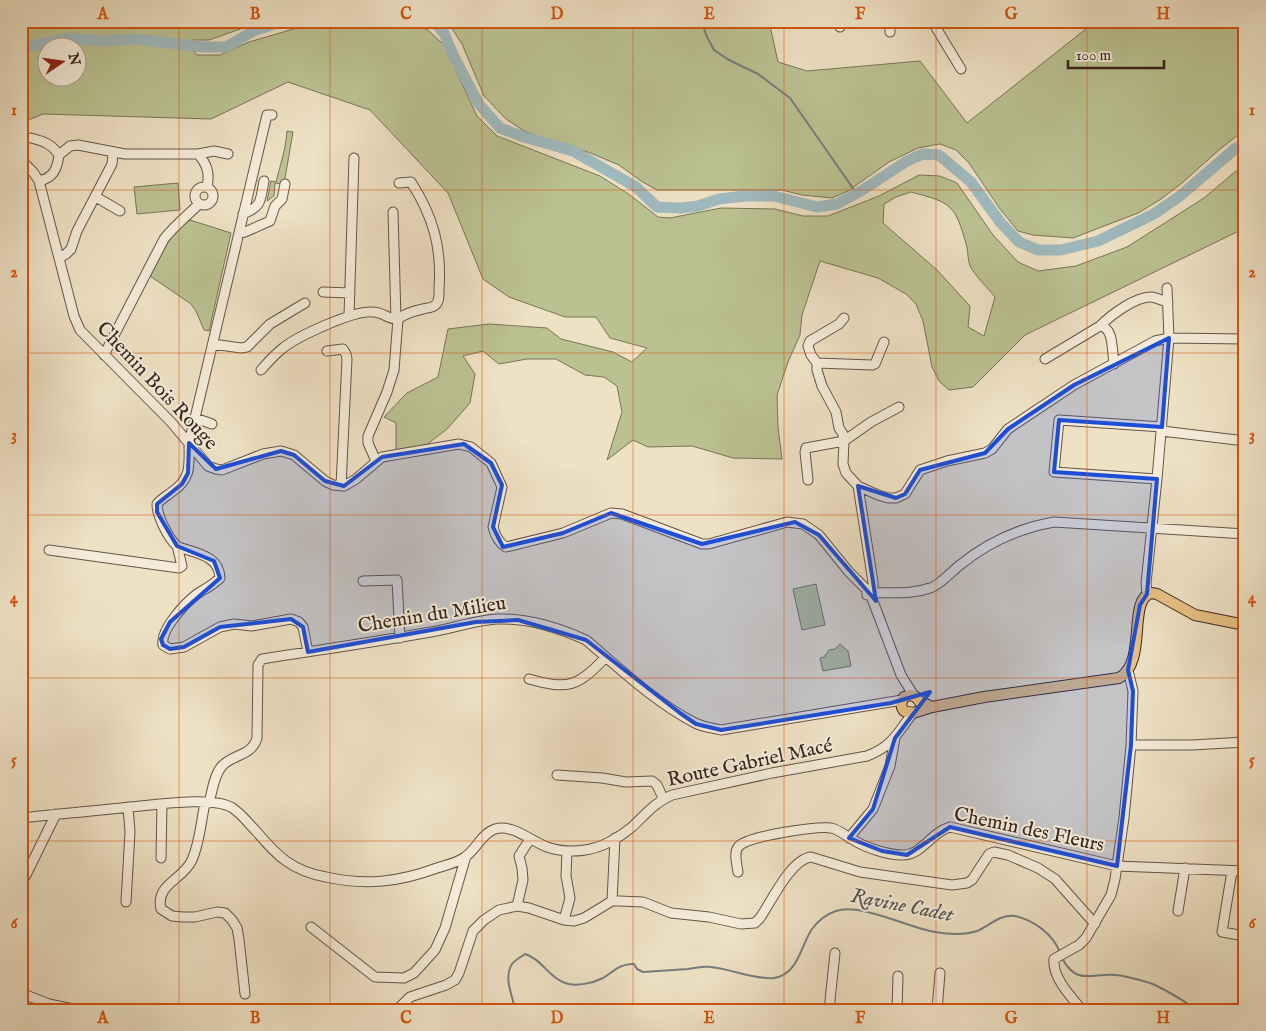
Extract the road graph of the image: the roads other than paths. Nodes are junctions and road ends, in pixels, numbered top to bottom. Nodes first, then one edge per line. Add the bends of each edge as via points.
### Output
1 (890, 21) edge
2 (932, 21) edge
3 (890, 32) dead end
4 (961, 68) dead end
5 (272, 115) dead end
6 (31, 138) dead end
7 (113, 153) junction
8 (198, 154) junction
9 (228, 154) dead end
10 (59, 156) junction
11 (354, 158) dead end
12 (21, 160) edge
13 (39, 181) junction
14 (264, 181) dead end
15 (399, 183) dead end
16 (285, 184) dead end
17 (96, 197) junction
18 (120, 210) dead end
19 (393, 212) dead end
20 (243, 214) junction
21 (239, 233) junction
22 (59, 258) junction
23 (1167, 288) dead end
24 (323, 292) dead end
25 (350, 293) junction
26 (1168, 302) junction
27 (298, 303) dead end
28 (350, 316) junction
29 (844, 318) dead end
30 (397, 319) junction
31 (1100, 326) junction
32 (1169, 338) junction
33 (1245, 339) edge
34 (884, 342) dead end
35 (213, 344) junction
36 (327, 351) dead end
37 (104, 354) junction
38 (1045, 359) dead end
39 (817, 363) junction
40 (1114, 364) junction
41 (261, 370) dead end
42 (899, 407) dead end
43 (195, 418) junction
44 (212, 424) dead end
45 (1162, 429) junction
46 (844, 441) junction
47 (1245, 441) edge
48 (189, 443) junction
49 (376, 461) junction
50 (1157, 479) junction
51 (808, 480) dead end
52 (341, 486) junction
53 (858, 486) junction
54 (1152, 528) junction
55 (1245, 534) edge
56 (177, 546) junction
57 (49, 550) dead end
58 (363, 581) dead end
59 (871, 592) junction
60 (1147, 594) junction
61 (1245, 625) edge
62 (400, 638) junction
63 (308, 652) junction
64 (606, 657) junction
65 (1128, 670) junction
66 (529, 679) dead end
67 (909, 705) junction
68 (895, 738) junction
69 (1245, 742) edge
70 (1131, 745) junction
71 (557, 775) dead end
72 (663, 798) junction
73 (207, 803) junction
74 (162, 804) junction
75 (128, 807) junction
76 (56, 814) junction
77 (21, 818) edge
78 (615, 838) junction
79 (849, 838) junction
80 (530, 839) junction
81 (567, 851) junction
82 (466, 856) junction
83 (161, 858) dead end
84 (1117, 866) junction
85 (1185, 868) junction
86 (1232, 871) junction
87 (1245, 871) edge
88 (738, 872) dead end
89 (21, 885) edge
90 (612, 901) junction
91 (126, 902) dead end
92 (517, 906) junction
93 (1178, 911) dead end
94 (564, 920) junction
95 (1095, 924) junction
96 (311, 927) dead end
97 (1245, 936) edge
98 (835, 953) dead end
99 (940, 974) dead end
100 (898, 976) dead end
101 (21, 993) edge
102 (245, 994) dead end
103 (78, 1010) edge
104 (396, 1010) edge
105 (829, 1010) edge
106 (897, 1010) edge
107 (937, 1010) edge
108 (1082, 1010) edge

1 - 3 street
2 - 4 street
5 - 20 street via 267,114
6 - 10 street via 46,142
7 - 8 street
7 - 10 street via 78,145 70,146
7 - 17 street via 112,164
8 - 9 street via 214,151
8 - 37 street via 208,170 207,187 213,193 212,202 199,204 164,239
10 - 13 street via 58,165 48,179
11 - 25 street
12 - 13 street, Chemin Bois Rouge
13 - 22 street, Chemin Bois Rouge
14 - 20 street via 259,205
15 - 30 street via 411,182 423,200 436,234 440,278 438,301 434,306 408,312
16 - 21 street via 282,199 275,206 270,221
17 - 18 street
17 - 22 street via 70,249
19 - 30 street
20 - 21 street
21 - 35 street
22 - 37 street, Chemin Bois Rouge via 77,324
23 - 26 street
24 - 25 street
25 - 28 street
26 - 31 street via 1151,297 1133,302 1111,314
26 - 32 street
27 - 35 street via 247,346
28 - 30 street via 371,311
28 - 41 street via 282,348
29 - 39 street via 810,341 808,346
30 - 49 street via 394,370 368,436
31 - 38 street
31 - 40 street via 1109,330
32 - 33 street
32 - 40 street via 1155,341
32 - 45 street
34 - 39 street via 872,365
35 - 43 street
36 - 52 street via 342,349 347,359
37 - 48 street, Chemin Bois Rouge
39 - 46 street via 822,386 836,412
40 - 53 street via 1074,385 1008,429 985,453 920,470 905,494 896,498 878,495
42 - 46 street
43 - 44 street
43 - 48 street
45 - 47 street
45 - 50 street
45 - 50 street via 1059,420 1054,472
46 - 51 street via 806,448
46 - 53 street via 843,464 846,473
48 - 52 street, Chemin Bois Rouge via 208,466 222,470 264,454 287,452 325,481
48 - 56 street via 188,473 182,484 157,504 160,522
49 - 52 street via 356,479
49 - 59 street via 382,457 451,444 464,444 479,452 491,463 502,485 493,527 501,544 506,546 562,533 611,514 622,514 702,544 795,522 818,535
50 - 54 street
53 - 59 street
54 - 55 street
54 - 59 street via 1054,522 1036,525 988,545 932,588 899,594
54 - 60 street
56 - 57 street via 182,560 179,568
56 - 63 street via 214,561 220,578 170,622 162,639 163,645 170,650 184,647 220,627 234,624 252,626 291,619 303,627
58 - 62 street via 397,580
59 - 67 street via 905,684
60 - 61 main road via 1157,594 1195,614
60 - 65 main road via 1140,605 1135,650
62 - 63 street, Chemin du Milieu
62 - 64 street, Chemin du Milieu via 476,622 518,620 567,632 586,640
63 - 73 street, Chemin du Milieu via 262,659 259,663 255,745 220,768
64 - 66 street via 578,682 553,686
64 - 67 street, Chemin du Milieu via 653,696 696,724 721,730 891,703
65 - 67 main road via 1124,676 1114,680 1033,689 932,707
65 - 70 street via 1133,691
67 - 68 street, Route Gabriel Macé via 903,726
68 - 72 street, Route Gabriel Macé via 884,749 867,756 772,773
68 - 79 street via 890,766 873,809
69 - 70 street
70 - 84 street
71 - 72 street via 626,782 652,781
72 - 78 street, Route Gabriel Macé via 631,828
73 - 74 street, Route Gabriel Macé
73 - 82 street, Route Gabriel Macé via 230,807 282,860 324,877 386,882 409,878
73 - 102 street via 192,861 164,889 159,901 161,909 172,916 195,917 217,912 225,913 232,920 239,939
74 - 75 street, Route Gabriel Macé
74 - 83 street
75 - 76 street, Route Gabriel Macé
75 - 91 street via 130,832
76 - 77 street, Route Gabriel Macé
76 - 89 street
78 - 81 street, Route Gabriel Macé via 585,850
78 - 90 street
79 - 84 street, Chemin des Fleurs via 882,851 907,855 916,852 942,829 950,827
79 - 88 street, Chemin des Fleurs via 837,830 823,828 745,841 736,850
80 - 81 street, Route Gabriel Macé
80 - 82 street, Route Gabriel Macé via 512,830 495,829 487,833
80 - 92 street via 519,856 523,880
81 - 94 street via 566,876 570,898
82 - 96 street via 445,928 435,950 414,973 404,978 375,977
84 - 85 street, Chemin des Fleurs
84 - 95 street via 1111,895
85 - 86 street, Chemin des Fleurs
85 - 93 street
86 - 87 street, Chemin des Fleurs
86 - 97 street via 1222,932
90 - 94 street via 584,918
90 - 95 street via 643,902 671,913 750,924 760,918 795,865 804,858 820,858 860,872 952,885 972,880 989,854 994,852 1038,868 1055,879
92 - 94 street
92 - 104 street via 499,910 473,932 455,980 410,997
95 - 108 street via 1086,938 1054,962 1067,990
98 - 105 street
99 - 107 street
100 - 106 street
101 - 103 street via 49,1004

